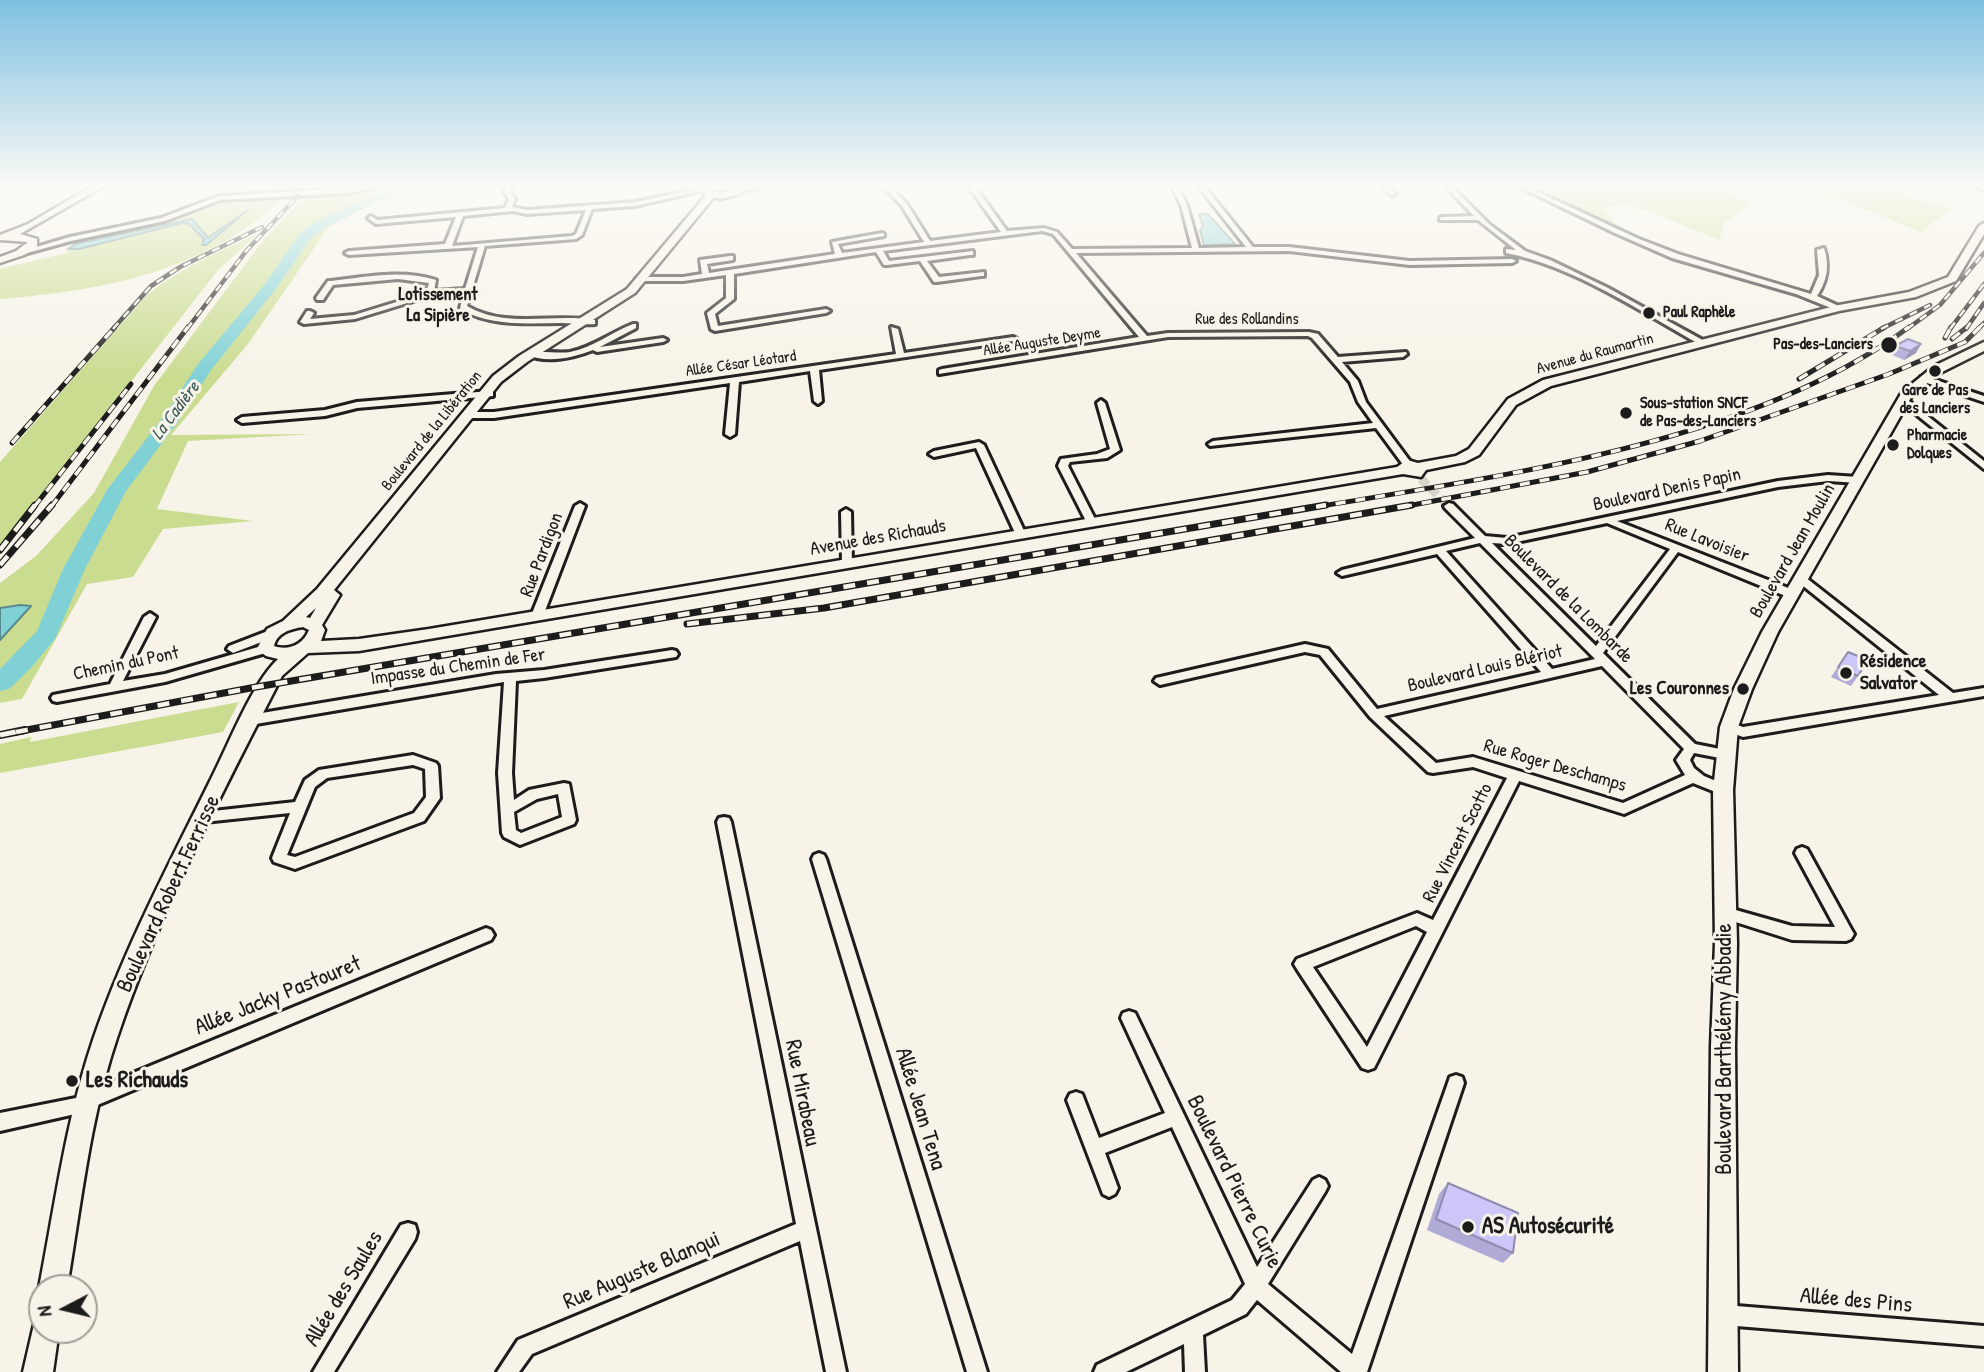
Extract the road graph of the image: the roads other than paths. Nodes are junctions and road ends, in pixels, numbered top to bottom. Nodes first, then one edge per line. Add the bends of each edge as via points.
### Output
1 (23, 251) edge
2 (27, 251) edge
3 (377, 251) edge
4 (483, 251) edge
5 (664, 251) edge
6 (837, 251) edge
7 (865, 251) edge
8 (879, 251) edge
9 (1070, 251) edge
10 (1320, 251) edge
11 (1505, 251) edge
12 (1507, 251) edge
13 (1510, 251) edge
14 (1665, 251) edge
15 (1821, 251) edge
16 (1969, 251) edge
17 (20, 253) junction
18 (349, 253) dead end
19 (970, 253) dead end
20 (839, 255) junction
21 (1529, 257) junction
22 (730, 258) dead end
23 (922, 259) junction
24 (0, 260) edge
25 (1489, 260) junction
26 (1512, 261) junction
27 (730, 271) junction
28 (981, 274) dead end
29 (706, 275) junction
30 (643, 279) junction
31 (466, 291) junction
32 (429, 293) junction
33 (320, 298) dead end
34 (1812, 298) junction
35 (1834, 309) junction
36 (826, 311) dead end
37 (310, 313) dead end
38 (589, 321) junction
39 (633, 326) dead end
40 (894, 329) dead end
41 (1013, 339) dead end
42 (663, 340) dead end
43 (1146, 340) junction
44 (1704, 343) junction
45 (1984, 346) edge
46 (586, 351) junction
47 (1403, 354) dead end
48 (534, 355) junction
49 (901, 355) junction
50 (1337, 360) junction
51 (814, 368) junction
52 (942, 372) dead end
53 (735, 379) junction
54 (1924, 379) junction
55 (487, 394) junction
56 (1984, 399) edge
57 (818, 401) dead end
58 (1905, 401) junction
59 (1101, 403) dead end
60 (471, 415) junction
61 (242, 420) dead end
62 (1378, 425) junction
63 (730, 435) dead end
64 (1213, 444) dead end
65 (934, 454) dead end
66 (1984, 466) edge
67 (1413, 471) junction
68 (1858, 480) junction
69 (580, 506) dead end
70 (1448, 506) tunnel mouth
71 (846, 512) dead end
72 (1609, 521) junction
73 (1092, 523) junction
74 (1021, 535) junction
75 (1485, 539) junction
76 (1676, 548) junction
77 (1439, 550) junction
78 (848, 564) junction
79 (1342, 573) dead end
80 (1801, 579) junction
81 (1792, 594) junction
82 (537, 616) junction
83 (150, 617) dead end
84 (289, 624) junction
85 (316, 629) junction
86 (359, 645) junction
87 (302, 649) junction
88 (272, 652) junction
89 (672, 654) dead end
90 (1601, 657) junction
91 (1550, 674) junction
92 (510, 677) junction
93 (1160, 681) dead end
94 (114, 688) junction
95 (1984, 692) edge
96 (57, 698) dead end
97 (1951, 698) junction
98 (1374, 715) junction
99 (250, 719) junction
100 (1729, 727) junction
101 (1691, 748) junction
102 (1724, 754) junction
103 (1515, 775) junction
104 (1694, 777) junction
105 (1723, 790) junction
106 (299, 807) junction
107 (507, 810) junction
108 (204, 817) junction
109 (724, 822) dead end
110 (1802, 853) dead end
111 (819, 859) dead end
112 (1725, 913) junction
113 (1436, 929) junction
114 (486, 935) dead end
115 (1129, 1017) dead end
116 (1457, 1083) dead end
117 (1076, 1100) dead end
118 (87, 1102) junction
119 (1176, 1117) junction
120 (0, 1122) edge
121 (1096, 1148) junction
122 (1319, 1186) dead end
123 (1109, 1188) dead end
124 (806, 1228) junction
125 (408, 1232) dead end
126 (56, 1274) edge
127 (1256, 1286) junction
128 (1724, 1315) junction
129 (1193, 1329) junction
130 (1984, 1336) edge
131 (43, 1344) edge
132 (38, 1372) edge
133 (323, 1372) edge
134 (507, 1372) edge
135 (836, 1372) edge
136 (977, 1372) edge
137 (1104, 1372) edge
138 (1195, 1372) edge
139 (1357, 1372) edge
140 (1723, 1372) edge

1 - 17 street
2 - 17 street
3 - 18 street
4 - 31 street
5 - 30 street, Boulevard de la Libération
6 - 20 street
7 - 20 street
8 - 23 street via 887,263
9 - 43 street
10 - 25 street via 1412,263
11 - 25 street
12 - 26 street
13 - 21 street
14 - 34 street
15 - 34 street via 1822,284
16 - 35 street, Avenue du Raumartin via 1952,279 1904,297
17 - 24 street
19 - 23 street
20 - 27 street
21 - 26 street
21 - 44 street
22 - 29 street via 703,262
23 - 28 street via 937,280
25 - 26 street
27 - 29 street
27 - 36 street via 730,299 711,313 715,329
29 - 30 street
30 - 38 street, Boulevard de la Libération via 626,300
31 - 32 street
31 - 38 street via 463,307 483,317
32 - 33 street via 433,282 402,278 331,283
32 - 37 street via 341,320 304,322
34 - 35 street
35 - 44 street, Avenue du Raumartin
38 - 48 street, Boulevard de la Libération
39 - 46 street
40 - 49 street
41 - 49 street, Allée César Léotard
42 - 46 street
43 - 50 street, Rue des Rollandins via 1168,335 1306,334
43 - 52 street, Allée Auguste Deyme
44 - 67 street, Avenue du Raumartin via 1541,386 1512,402 1474,452
45 - 54 street
46 - 48 street
47 - 50 street
48 - 55 street, Boulevard de la Libération
49 - 51 street, Allée César Léotard
50 - 62 street, Rue des Rollandins
51 - 53 street, Allée César Léotard
51 - 57 street
53 - 60 street, Allée César Léotard
53 - 63 street
54 - 56 street
54 - 58 street, Boulevard Jean Moulin via 1908,392
55 - 60 street, Boulevard de la Libération
55 - 61 street
58 - 66 street
58 - 68 street, Boulevard Jean Moulin
59 - 73 street via 1115,450 1104,456 1072,458 1063,466
60 - 84 street, Boulevard de la Libération via 323,593
60 - 85 street, Boulevard de la Libération via 333,593
62 - 64 street
62 - 67 street, Rue des Rollandins
65 - 74 street via 979,445
67 - 73 street, Avenue des Richauds
68 - 72 street, Boulevard Denis Papin via 1778,484
68 - 80 street, Boulevard Jean Moulin
69 - 82 street, Rue Pardigon
70 - 75 street, Boulevard de la Lombarde
71 - 78 street
72 - 75 street, Boulevard Denis Papin via 1507,541
72 - 76 street, Rue Lavoisier
73 - 74 street, Avenue des Richauds
74 - 78 street, Avenue des Richauds
75 - 77 street, Boulevard Denis Papin
75 - 90 street, Boulevard de la Lombarde
76 - 81 street, Rue Lavoisier
76 - 90 street
77 - 79 street, Boulevard Denis Papin
77 - 91 street
78 - 82 street, Avenue des Richauds
80 - 81 street, Boulevard Jean Moulin
80 - 97 street
81 - 100 street, Boulevard Jean Moulin via 1743,689
82 - 86 street, Avenue des Richauds
83 - 94 street
84 - 85 street, Avenue des Richauds via 303,622
84 - 88 street
85 - 86 street, Avenue des Richauds
85 - 87 street, Boulevard de la Libération
86 - 87 street, Avenue des Richauds
87 - 88 street, Boulevard Robert Ferrisse
88 - 94 street, Chemin du Pont
88 - 99 street, Boulevard Robert Ferrisse
89 - 92 street, Impasse du Chemin de Fer
90 - 91 street, Boulevard Louis Blériot
90 - 101 street, Boulevard de la Lombarde
91 - 98 street, Boulevard Louis Blériot
92 - 99 street, Impasse du Chemin de Fer
92 - 107 street
93 - 98 street, Rue Roger Deschamps via 1305,648 1324,652
94 - 96 street, Chemin du Pont
95 - 97 street
97 - 100 street via 1743,732
98 - 103 street, Rue Roger Deschamps via 1433,768 1473,762
99 - 108 street, Boulevard Robert Ferrisse
100 - 102 street, Boulevard Barthélémy Abbadie
101 - 102 street
101 - 104 street via 1683,760
102 - 105 street, Boulevard Barthélémy Abbadie
103 - 104 street, Rue Roger Deschamps via 1624,809
103 - 113 street, Rue Vincent Scotto
104 - 105 street
105 - 112 street, Boulevard Barthélémy Abbadie
106 - 106 street via 279,858 295,863 419,817 433,798 432,766 413,760 324,774 310,784
106 - 108 street
107 - 107 street via 509,833 520,839 569,820 565,788 534,794
108 - 118 street, Boulevard Robert Ferrisse via 150,924 105,1039
109 - 124 street, Rue Mirabeau
110 - 112 street via 1846,934 1792,933
111 - 136 street, Allée Jean Tena
112 - 128 street, Boulevard Barthélémy Abbadie
113 - 113 street, Rue Vincent Scotto via 1417,919 1302,964 1368,1062
114 - 118 street, Allée Jacky Pastouret
115 - 119 street, Boulevard Pierre Curie
116 - 139 street
117 - 121 street
118 - 120 street, Allée Jacky Pastouret
118 - 126 street, Boulevard Robert Ferrisse
119 - 121 street
119 - 127 street, Boulevard Pierre Curie
121 - 123 street
122 - 127 street
124 - 134 street, Rue Auguste Blanqui via 525,1347
124 - 135 street, Rue Mirabeau
125 - 133 street, Allée des Saules
127 - 129 street via 1239,1307
127 - 139 street, Boulevard Pierre Curie
128 - 130 street, Allée des Pins
128 - 140 street, Boulevard Barthélémy Abbadie
129 - 137 street
129 - 138 street
131 - 132 street

